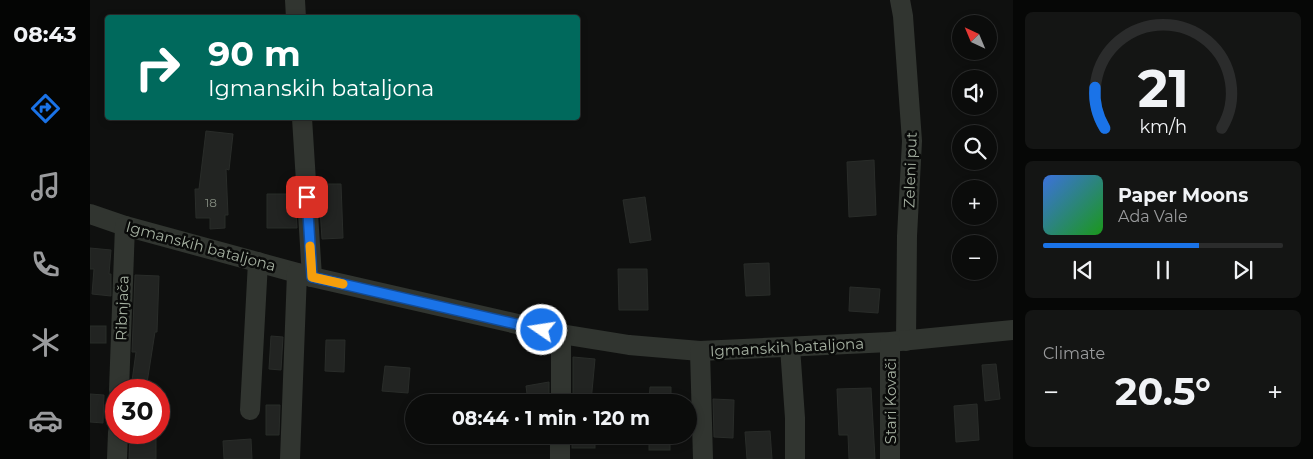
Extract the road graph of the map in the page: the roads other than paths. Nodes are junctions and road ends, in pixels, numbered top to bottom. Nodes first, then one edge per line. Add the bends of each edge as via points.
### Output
1 (294, 0) edge
2 (900, 0) edge
3 (296, 15) edge
4 (302, 120) edge
5 (90, 214) edge
6 (125, 226) junction
7 (258, 262) junction
8 (304, 275) junction
9 (1013, 330) edge
10 (561, 334) junction
11 (898, 342) junction
12 (790, 347) junction
13 (700, 351) junction
14 (119, 379) edge
15 (560, 394) edge
16 (250, 410) dead end
17 (118, 444) edge
18 (560, 444) edge
19 (118, 459) edge
20 (290, 459) edge
21 (560, 459) edge
22 (703, 459) edge
23 (795, 459) edge
24 (890, 459) edge

1 - 3 street
2 - 11 street, Zeleni put via 912,142
4 - 8 street
5 - 6 street, Igmanskih bataljona
6 - 7 street, Igmanskih bataljona
6 - 14 street, Ribnjača
7 - 8 street, Igmanskih bataljona
7 - 16 street
8 - 10 street, Igmanskih bataljona
8 - 20 street
9 - 11 street, Igmanskih bataljona
10 - 13 street, Igmanskih bataljona via 629,345
10 - 15 street
11 - 12 street, Igmanskih bataljona
11 - 24 street, Stari Kovači
12 - 13 street, Igmanskih bataljona
12 - 23 street
13 - 22 street
17 - 19 street
18 - 21 street

